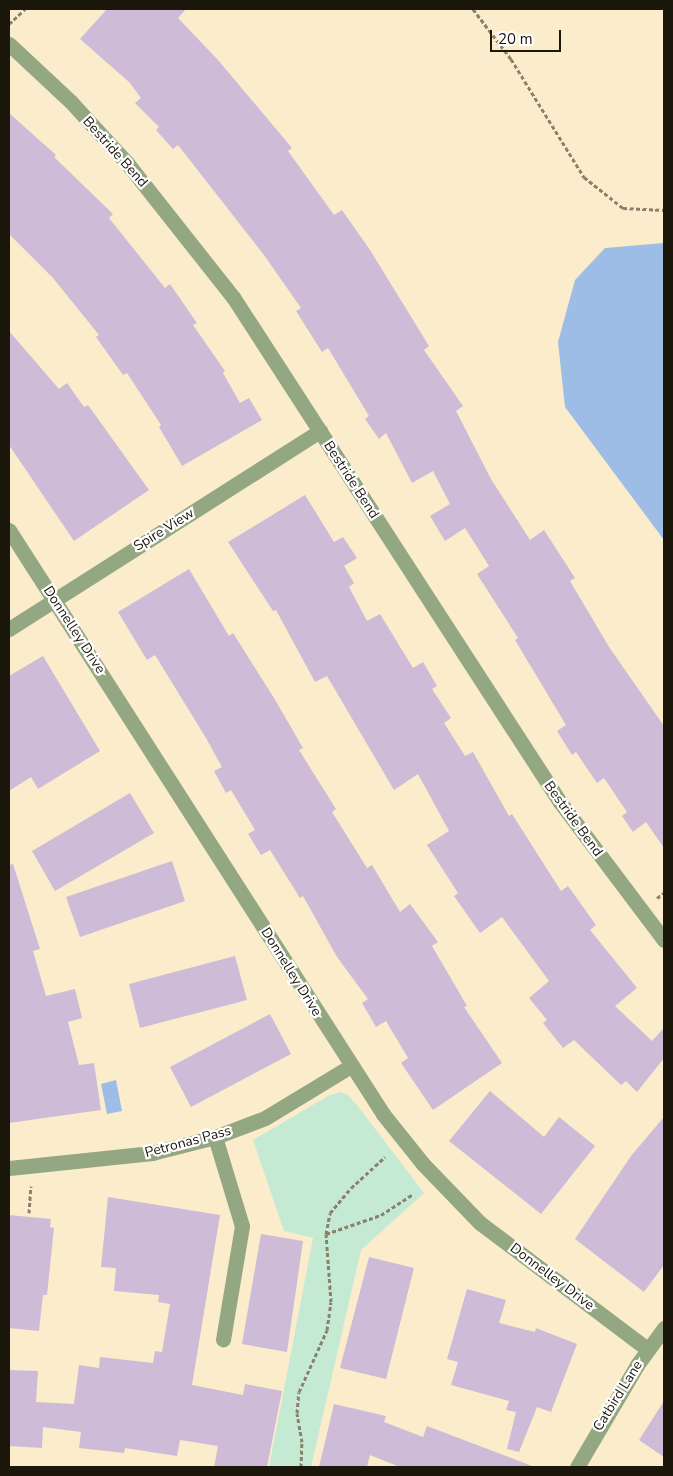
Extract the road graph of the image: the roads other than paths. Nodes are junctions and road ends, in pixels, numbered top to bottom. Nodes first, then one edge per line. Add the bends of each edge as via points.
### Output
1 (9, 44) edge
2 (320, 431) junction
3 (9, 530) edge
4 (54, 600) junction
5 (9, 629) edge
6 (664, 940) edge
7 (351, 1066) junction
8 (215, 1137) junction
9 (9, 1168) edge
10 (664, 1328) edge
11 (223, 1339) dead end
12 (647, 1349) junction
13 (577, 1467) edge

1 - 2 street, Bestride Bend via 70,102 162,204 233,297
2 - 4 street, Spire View
2 - 6 street, Bestride Bend via 560,802
3 - 4 street, Donnelley Drive
4 - 5 street, Spire View
4 - 7 street, Donnelley Drive
7 - 8 street, Petronas Pass via 264,1118
7 - 12 street, Donnelley Drive via 423,1164 480,1222
8 - 9 street, Petronas Pass via 152,1153
8 - 11 street via 242,1226
10 - 12 street, Catbird Lane
12 - 13 street, Catbird Lane

